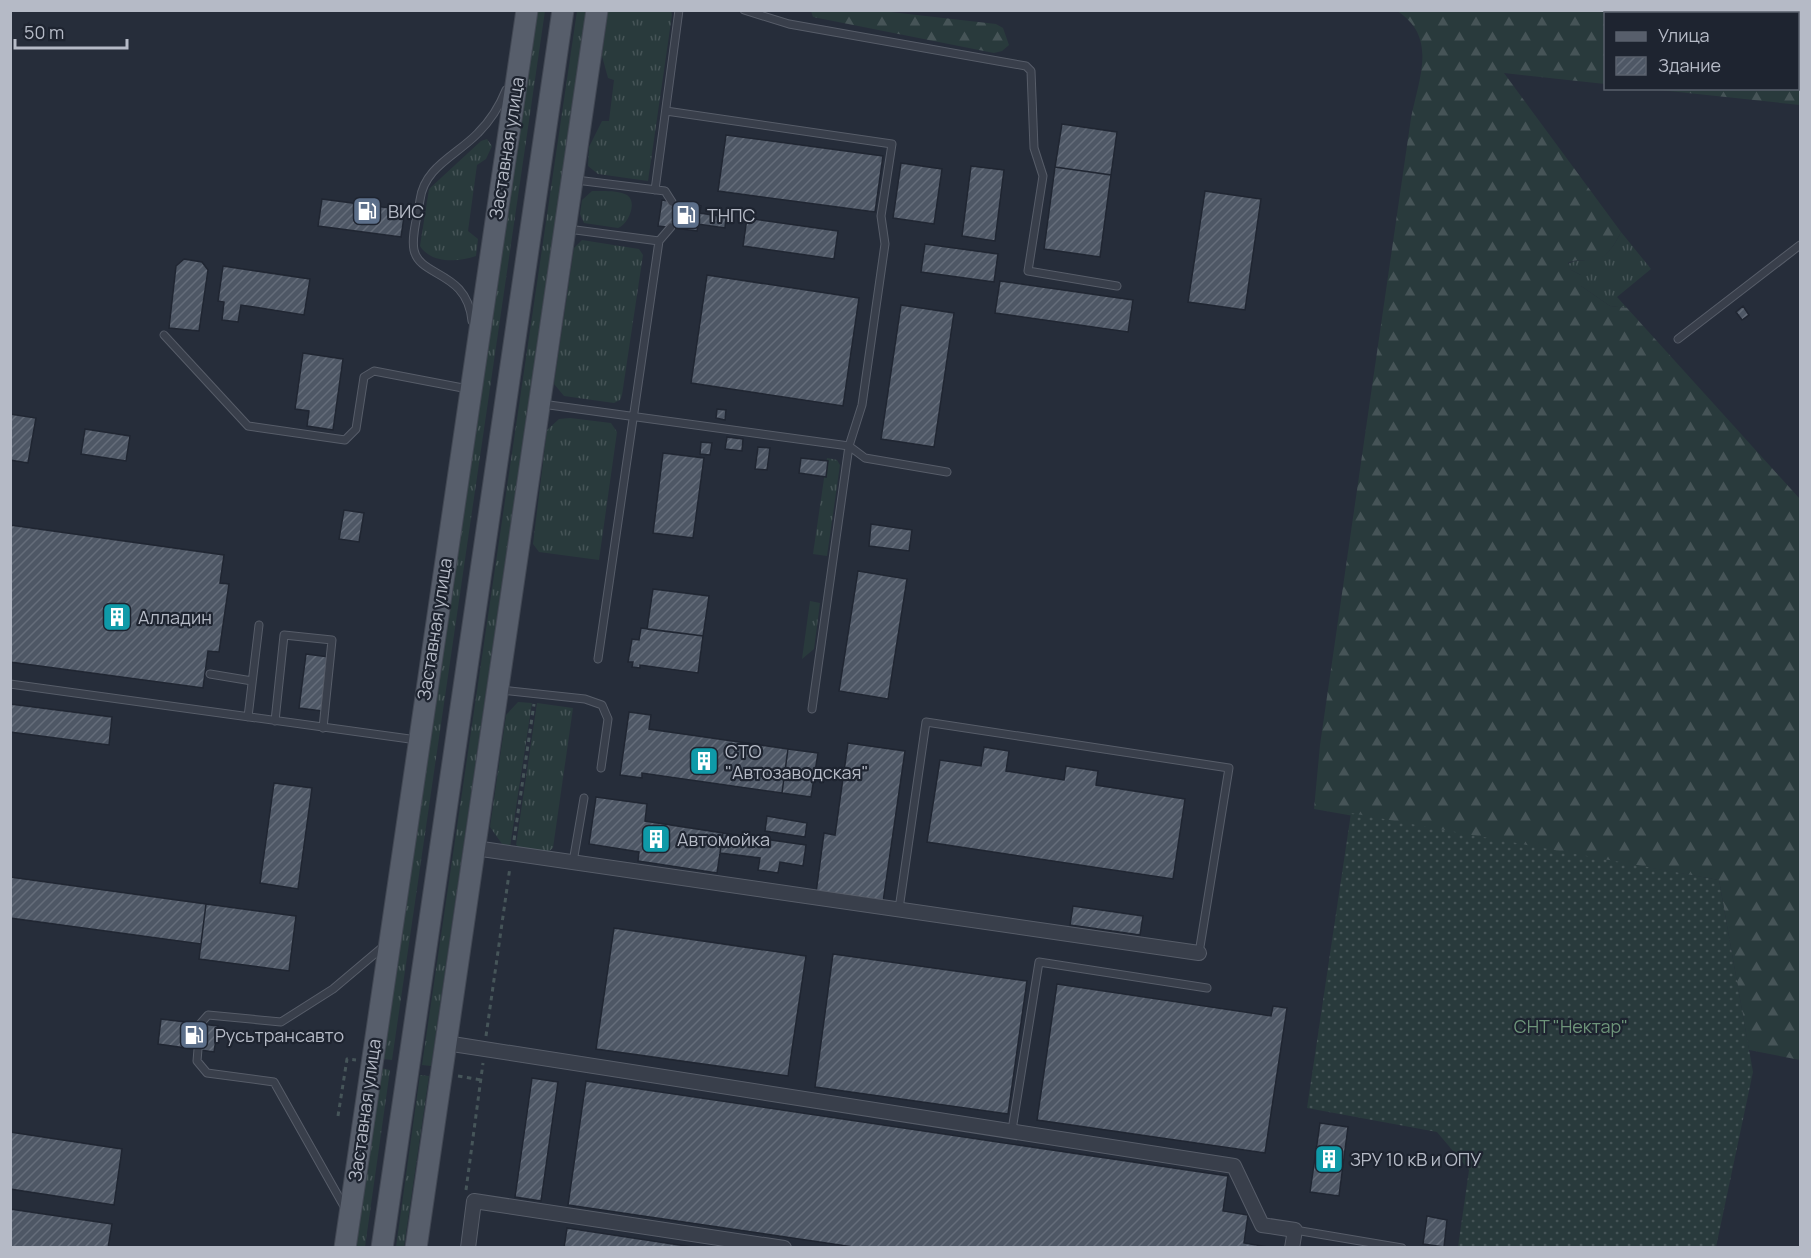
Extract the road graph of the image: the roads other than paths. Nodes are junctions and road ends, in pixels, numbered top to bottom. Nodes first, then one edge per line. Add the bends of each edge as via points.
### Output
1 (527, 10) edge
2 (563, 10) edge
3 (597, 10) edge
4 (678, 10) edge
5 (744, 10) edge
6 (521, 51) junction
7 (666, 111) junction
8 (573, 180) junction
9 (655, 190) junction
10 (672, 202) dead end
11 (671, 227) dead end
12 (566, 228) junction
13 (658, 241) junction
14 (1800, 245) edge
15 (1117, 286) dead end
16 (164, 335) dead end
17 (1678, 339) dead end
18 (476, 353) junction
19 (470, 389) junction
20 (540, 404) junction
21 (633, 417) junction
22 (849, 446) junction
23 (946, 472) dead end
24 (259, 625) dead end
25 (598, 659) dead end
26 (210, 674) dead end
27 (252, 681) junction
28 (10, 684) edge
29 (498, 690) junction
30 (812, 709) dead end
31 (248, 717) junction
32 (275, 721) junction
33 (323, 728) junction
34 (417, 740) junction
35 (601, 768) dead end
36 (584, 798) dead end
37 (475, 848) junction
38 (573, 862) junction
39 (899, 910) junction
40 (389, 943) junction
41 (1199, 953) joint
42 (1207, 987) dead end
43 (200, 1024) dead end
44 (446, 1043) junction
45 (198, 1049) dead end
46 (1012, 1131) junction
47 (349, 1216) junction
48 (1294, 1230) junction
49 (345, 1248) edge
50 (382, 1248) edge
51 (416, 1248) edge
52 (468, 1248) edge
53 (784, 1248) edge
54 (1292, 1248) edge
55 (1402, 1248) edge

1 - 6 main road, Заставная улица
2 - 50 main road, Заставная улица
3 - 8 main road
4 - 7 lane
5 - 15 lane via 789,24 1026,66 1031,71 1034,148 1043,176 1028,271
6 - 18 main road, Заставная улица
6 - 18 lane via 505,94 490,120 428,175 421,186 413,249 418,260 467,297
7 - 9 lane
7 - 22 lane via 892,144 881,216 885,244 862,405
8 - 9 lane
8 - 12 main road
9 - 10 lane via 665,191
11 - 13 lane
12 - 13 lane
12 - 20 main road
13 - 21 lane
14 - 17 lane
16 - 19 lane via 248,426 345,440 356,429 364,377 374,371
18 - 19 main road, Заставная улица
19 - 34 main road, Заставная улица
20 - 21 lane
20 - 29 main road
21 - 22 lane
21 - 25 lane
22 - 23 lane via 865,458
22 - 30 lane
24 - 27 lane
26 - 27 lane
27 - 31 lane
28 - 31 lane
29 - 35 lane via 585,699 602,705 608,719
29 - 37 main road
31 - 32 lane
32 - 33 lane
32 - 33 lane via 284,635 332,640
33 - 34 lane
34 - 40 main road, Заставная улица
36 - 38 lane
37 - 38 street
37 - 44 main road
38 - 39 street
39 - 41 street
39 - 41 lane via 926,722 1229,768
40 - 43 lane via 333,988 281,1022 208,1015
40 - 47 main road, Заставная улица
42 - 46 lane via 1039,962
44 - 46 street
44 - 51 main road
45 - 47 lane via 197,1061 207,1073 274,1082
46 - 48 street via 1234,1166 1262,1225
47 - 49 main road, Заставная улица
48 - 54 street
48 - 55 lane
52 - 53 street via 474,1201

